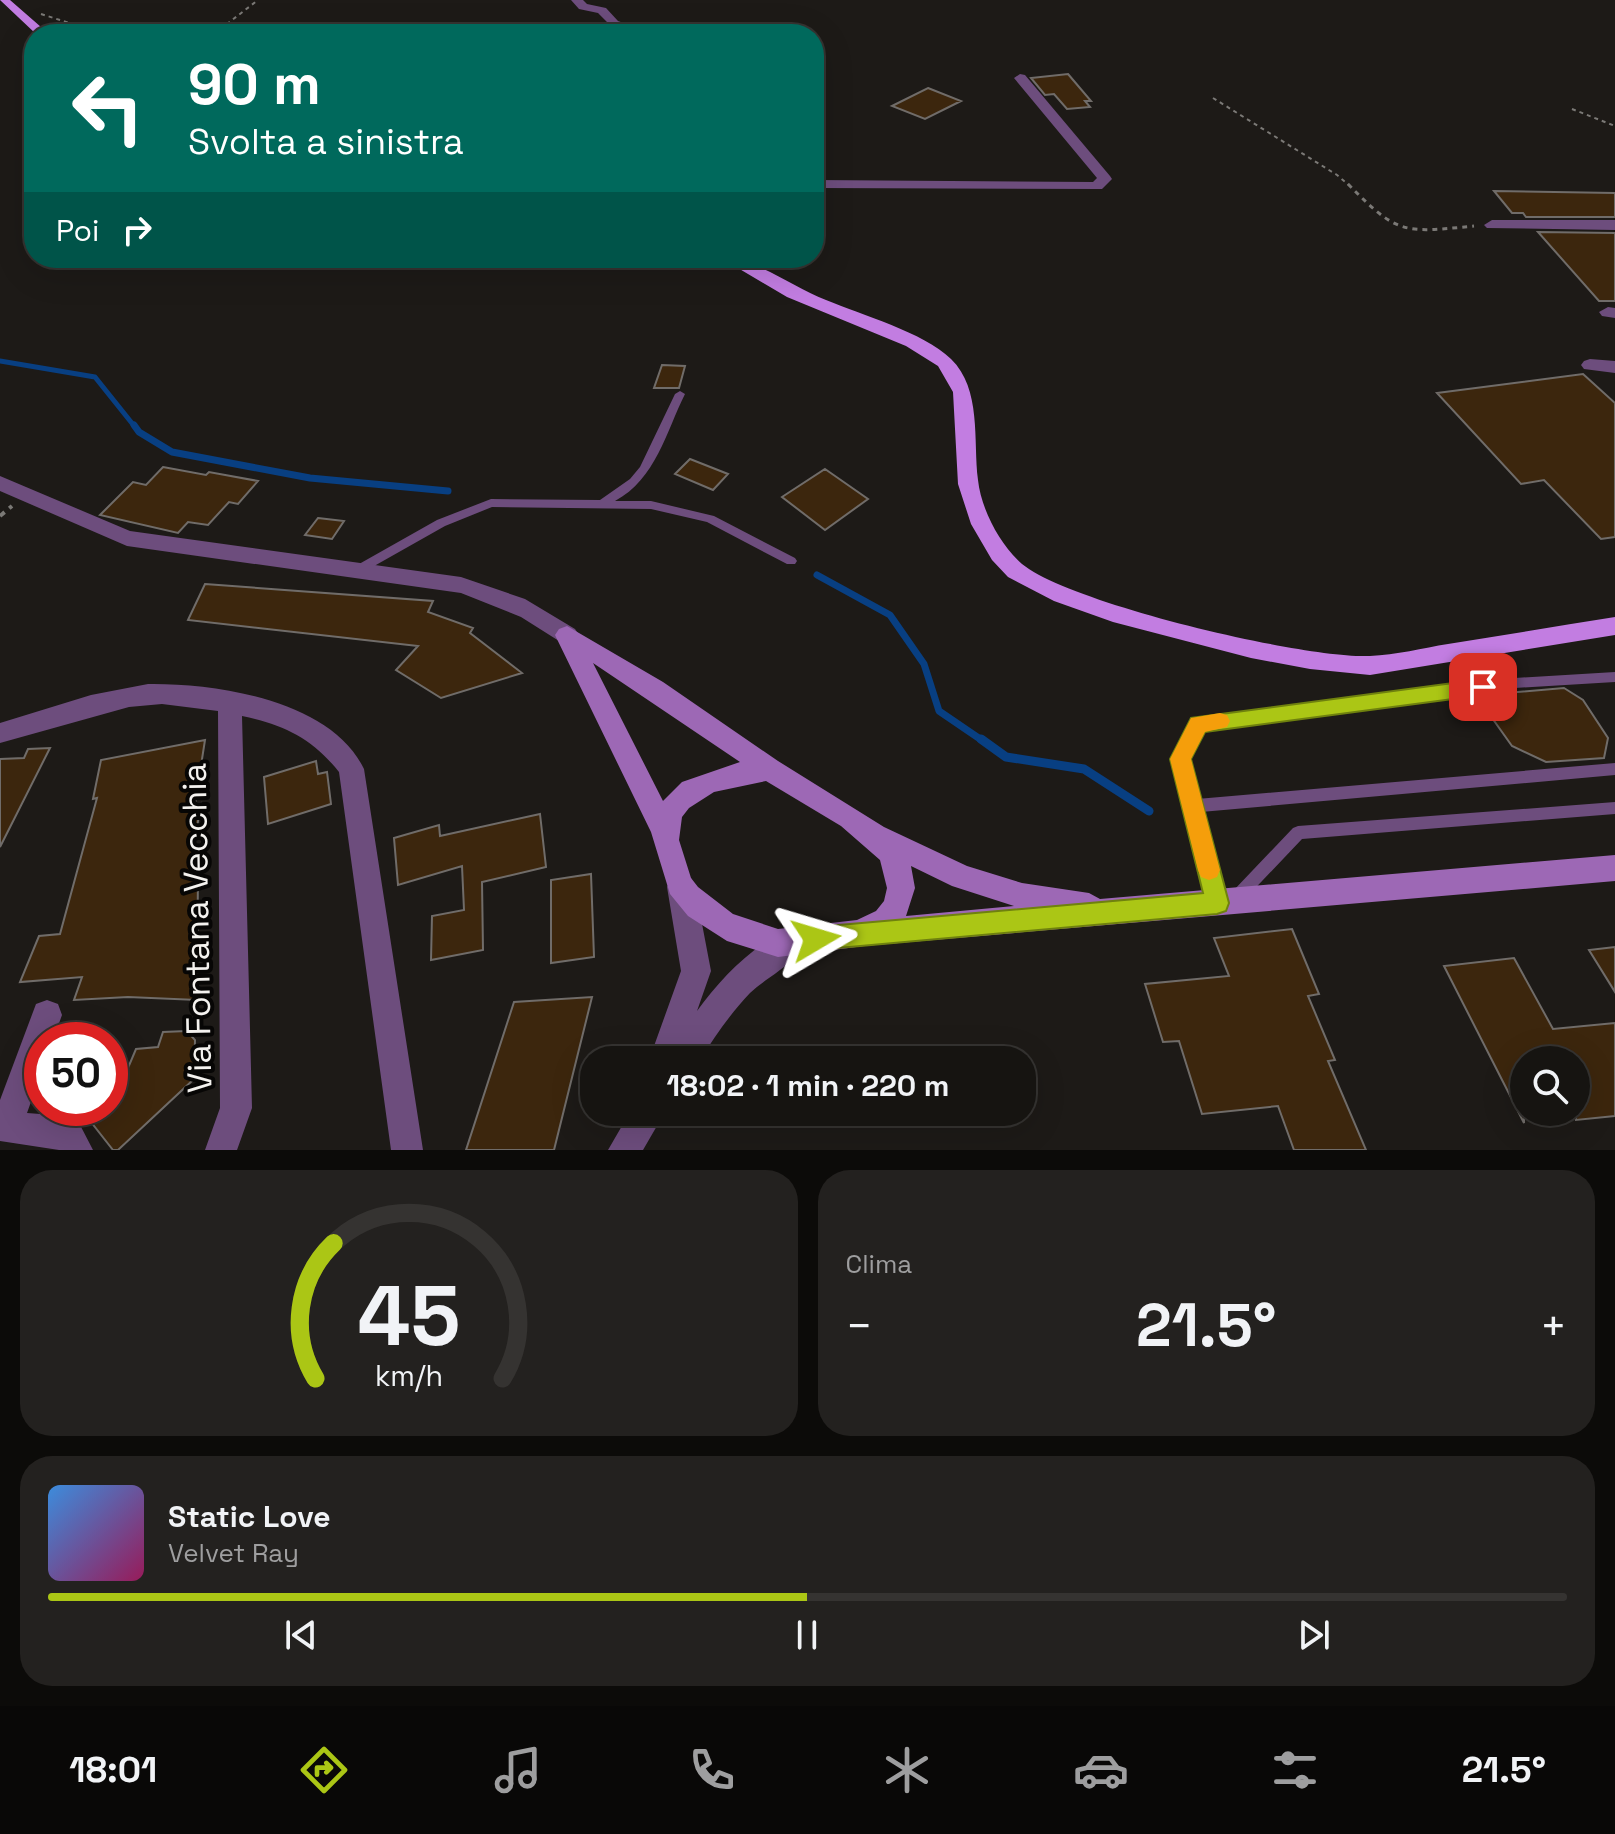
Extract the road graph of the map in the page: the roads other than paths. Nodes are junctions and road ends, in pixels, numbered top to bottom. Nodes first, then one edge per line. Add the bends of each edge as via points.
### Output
1 (3, 0) edge
2 (577, 0) edge
3 (32, 24) edge
4 (617, 24) edge
5 (1020, 78) dead end
6 (824, 184) edge
7 (1492, 225) road end
8 (1615, 225) edge
9 (747, 268) edge
10 (1590, 365) dead end
11 (1615, 367) edge
12 (680, 394) dead end
13 (0, 483) edge
14 (598, 504) junction
15 (791, 561) dead end
16 (356, 571) junction
17 (1615, 626) edge
18 (567, 635) junction
19 (1615, 677) edge
20 (230, 703) junction
21 (0, 733) edge
22 (769, 769) junction
23 (1615, 769) edge
24 (1192, 806) junction
25 (1615, 808) edge
26 (664, 830) junction
27 (874, 835) junction
28 (1615, 868) edge
29 (681, 886) junction
30 (1225, 903) junction
31 (1126, 912) junction
32 (865, 933) junction
33 (792, 942) junction
34 (47, 1015) dead end
35 (669, 1046) edge
36 (691, 1046) edge
37 (77, 1150) edge
38 (221, 1150) edge
39 (407, 1150) edge

1 - 3 main road
2 - 4 street via 583,7 602,10
5 - 6 street via 1105,179 1097,186
7 - 8 street
9 - 17 main road via 938,358 962,392 968,484 982,524 1016,571 1062,595 1251,649 1370,666
10 - 11 street
12 - 14 lane via 643,474 625,493
13 - 16 street via 127,538
14 - 15 lane via 651,505 710,519
14 - 16 lane via 491,503 441,523
16 - 18 street via 461,585 511,600
18 - 22 main road
18 - 26 main road
19 - 24 lane via 1515,683 1198,724 1180,759
20 - 21 street via 151,694
20 - 38 street, Via Fontana Vecchia via 236,1108
20 - 39 street via 298,721 330,741 351,769
22 - 26 main road via 738,774 688,793 670,810
22 - 27 main road
23 - 24 lane
24 - 30 lane
25 - 30 lane via 1298,833
26 - 29 main road
27 - 31 main road via 962,877 1022,896
27 - 32 main road via 891,853 902,897 895,911
28 - 30 main road
29 - 33 main road via 702,909 726,924 778,943
29 - 35 street via 696,971
30 - 31 main road
31 - 32 main road
32 - 33 main road
33 - 36 street via 731,989
34 - 37 street via 6,1127 67,1132

